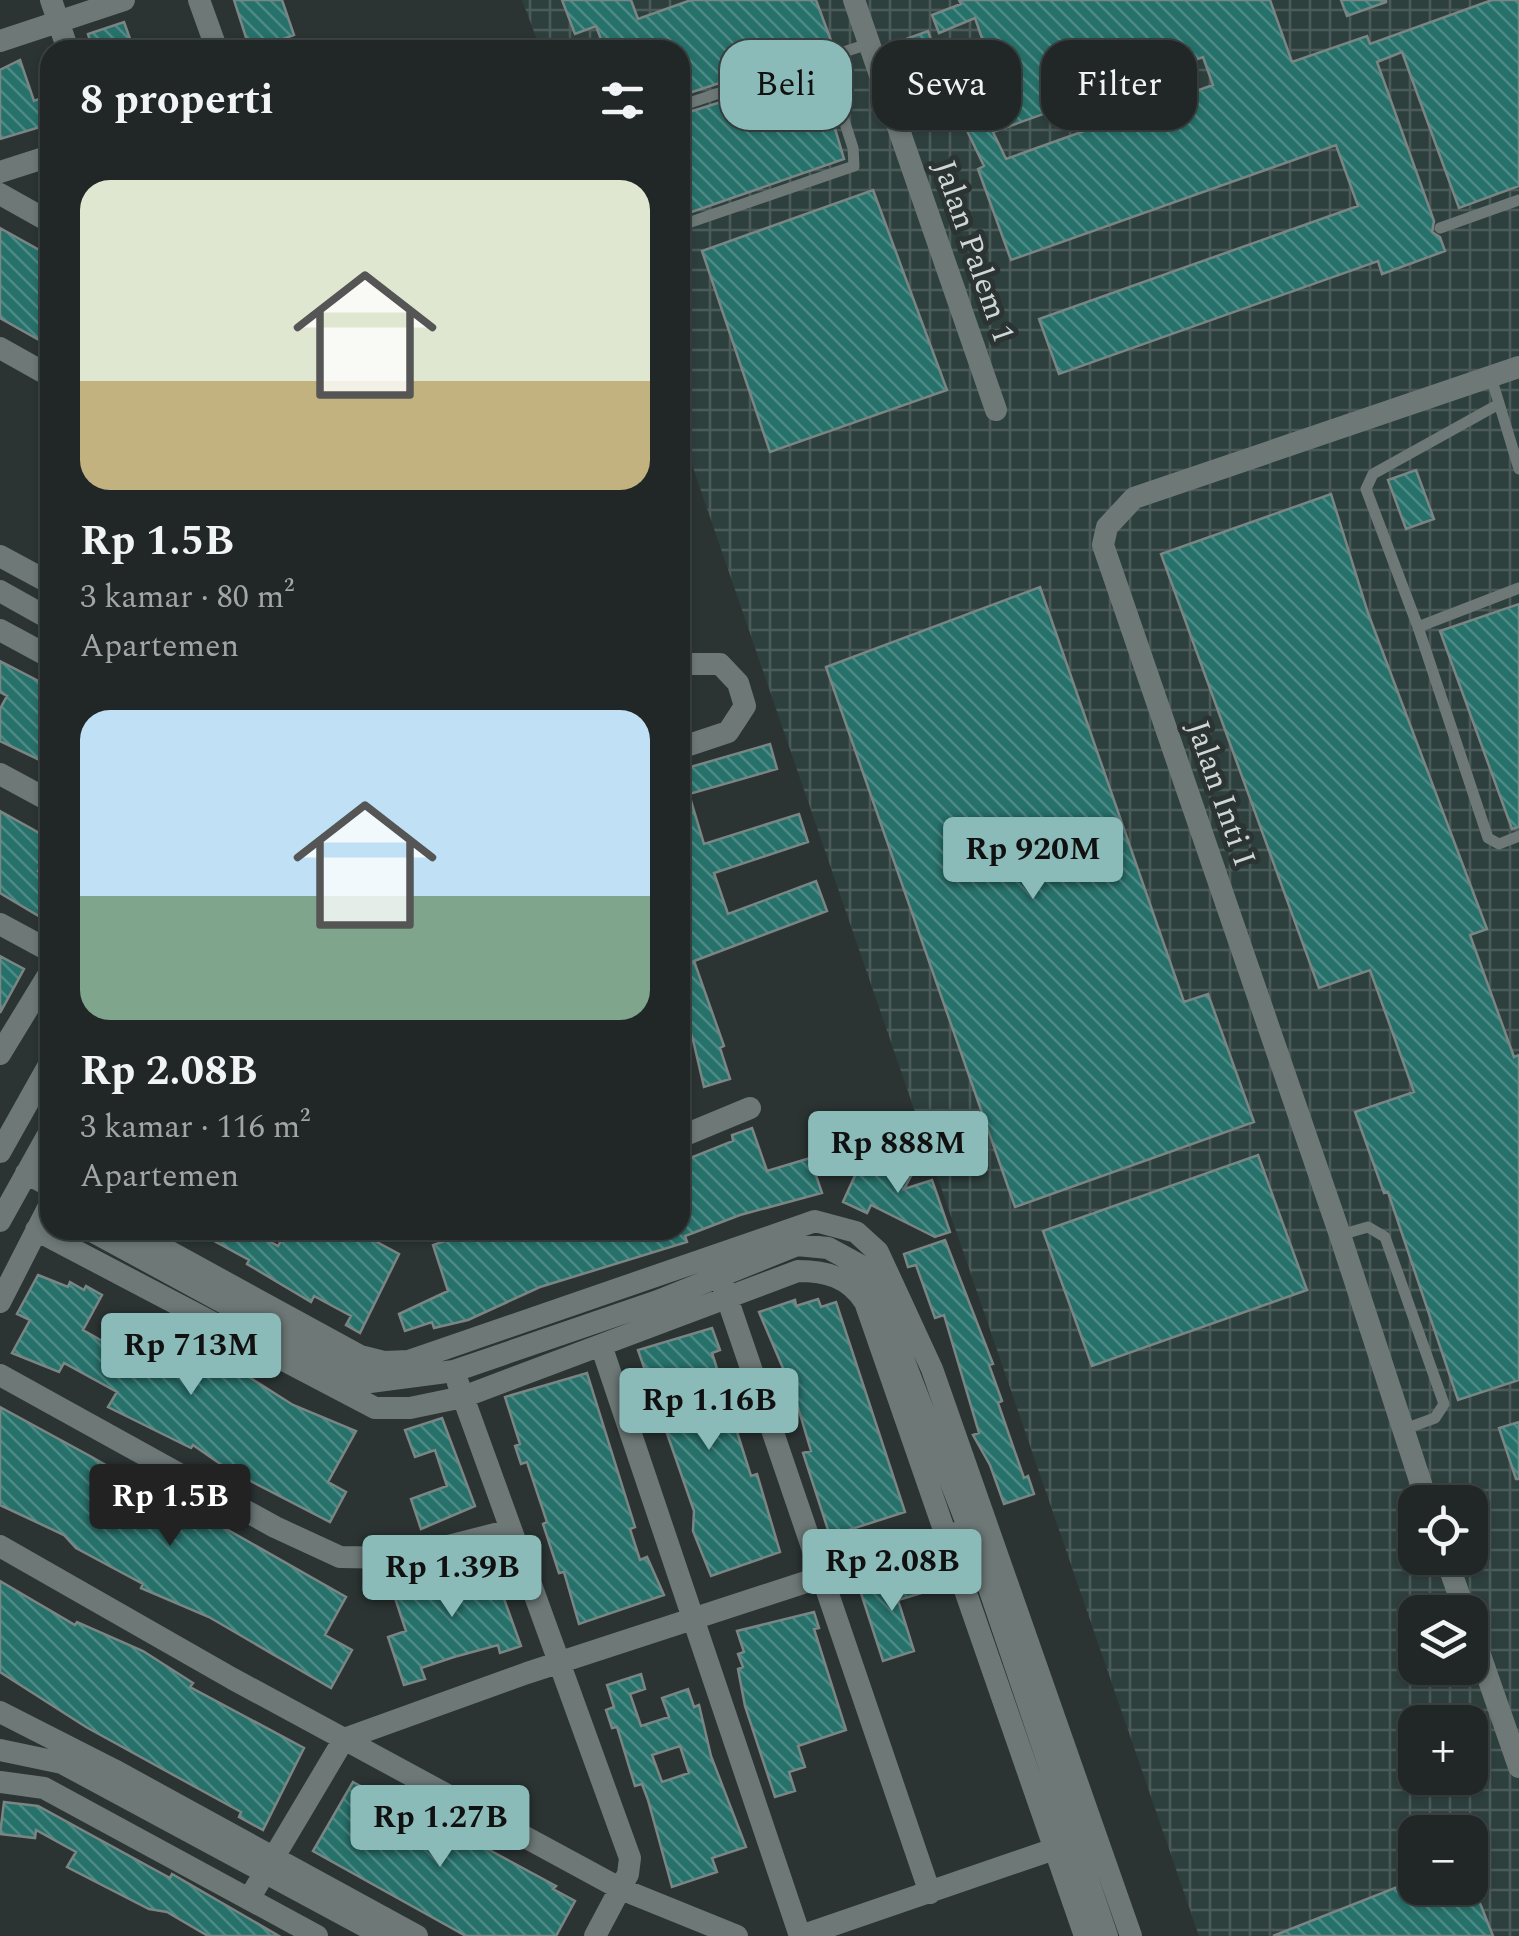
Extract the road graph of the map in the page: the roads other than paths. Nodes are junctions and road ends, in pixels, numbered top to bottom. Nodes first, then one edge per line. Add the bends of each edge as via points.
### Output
1 (124, 0) edge
2 (199, 0) edge
3 (854, 0) edge
4 (55, 11) edge
5 (65, 40) edge
6 (213, 40) edge
7 (0, 41) edge
8 (868, 44) junction
9 (852, 49) edge
10 (720, 93) edge
11 (690, 103) edge
12 (847, 130) edge
13 (40, 159) edge
14 (9, 169) edge
15 (0, 194) edge
16 (1519, 200) edge
17 (22, 206) junction
18 (40, 216) edge
19 (690, 223) edge
20 (1440, 228) dead end
21 (0, 348) edge
22 (1519, 367) edge
23 (40, 370) edge
24 (1491, 377) junction
25 (1499, 404) junction
26 (996, 410) dead end
27 (1519, 469) edge
28 (0, 556) edge
29 (40, 578) edge
30 (1519, 588) edge
31 (0, 592) edge
32 (40, 614) edge
33 (1418, 627) junction
34 (0, 630) edge
35 (40, 652) edge
36 (690, 664) edge
37 (690, 745) edge
38 (0, 774) edge
39 (40, 796) edge
40 (1519, 836) edge
41 (0, 924) edge
42 (40, 946) edge
43 (40, 988) edge
44 (0, 1054) edge
45 (40, 1081) edge
46 (750, 1108) dead end
47 (690, 1127) edge
48 (40, 1149) edge
49 (0, 1152) edge
50 (21, 1182) junction
51 (40, 1195) edge
52 (0, 1221) edge
53 (40, 1222) edge
54 (36, 1230) junction
55 (40, 1232) edge
56 (1340, 1236) junction
57 (56, 1240) edge
58 (113, 1240) edge
59 (144, 1240) edge
60 (187, 1272) junction
61 (652, 1278) junction
62 (724, 1289) junction
63 (0, 1302) edge
64 (658, 1302) junction
65 (449, 1346) junction
66 (602, 1348) junction
67 (306, 1362) junction
68 (454, 1370) junction
69 (922, 1372) junction
70 (0, 1375) edge
71 (463, 1397) junction
72 (1402, 1430) junction
73 (1421, 1485) edge
74 (969, 1529) junction
75 (511, 1530) junction
76 (944, 1536) junction
77 (0, 1546) edge
78 (820, 1576) junction
79 (693, 1618) junction
80 (558, 1664) junction
81 (1024, 1664) junction
82 (1488, 1678) edge
83 (0, 1712) edge
84 (344, 1739) junction
85 (0, 1750) edge
86 (56, 1752) junction
87 (1519, 1767) edge
88 (0, 1782) edge
89 (1065, 1846) junction
90 (270, 1864) junction
91 (621, 1889) junction
92 (930, 1893) junction
93 (249, 1899) junction
94 (317, 1936) edge
95 (383, 1936) edge
96 (417, 1936) edge
97 (596, 1936) edge
98 (737, 1936) edge
99 (800, 1936) edge
100 (1085, 1936) edge
101 (1107, 1936) edge
102 (1130, 1936) edge

1 - 4 street
2 - 6 street
3 - 8 street, Jalan Palem 1
4 - 5 street
4 - 7 street
8 - 9 lane
8 - 26 street, Jalan Palem 1
10 - 11 lane
12 - 19 lane via 854,166
13 - 14 street
14 - 17 street
15 - 17 street
16 - 20 lane
17 - 18 street
21 - 23 street
22 - 24 street, Jalan Inti I
24 - 25 lane
24 - 56 street, Jalan Inti I via 1134,498 1107,527 1103,546
25 - 27 lane
25 - 33 lane via 1367,480
28 - 29 street
30 - 33 lane
31 - 32 street
33 - 40 lane via 1488,838 1499,844
34 - 35 street
36 - 37 street via 720,664 738,684 745,706 728,732
38 - 39 street
41 - 42 street
43 - 44 street
45 - 49 street
46 - 47 street
48 - 50 street
50 - 51 street
50 - 52 street
53 - 54 street
54 - 55 street
54 - 63 street
56 - 72 street, Jalan Inti I
56 - 72 lane via 1368,1227 1385,1237 1444,1404 1434,1418
57 - 67 street
58 - 60 street
59 - 60 street
60 - 65 street via 365,1357 409,1360
60 - 67 street
61 - 64 street
61 - 65 street
61 - 69 street via 815,1220 856,1232 878,1252
62 - 64 street
62 - 66 street
62 - 69 street via 796,1245 828,1248 863,1267
62 - 76 street via 798,1271 854,1285
62 - 78 street
64 - 68 street
65 - 68 street
66 - 71 street
66 - 79 street
67 - 68 street via 370,1382
67 - 71 street via 374,1408
68 - 71 street
69 - 74 street
69 - 81 street
70 - 75 street via 340,1557 400,1558
71 - 75 street
72 - 73 street, Jalan Inti I
74 - 76 street
74 - 81 street
75 - 80 street
76 - 78 street
76 - 89 street
77 - 84 street
78 - 79 street
78 - 92 street
79 - 80 street
79 - 99 street
80 - 84 street
80 - 91 street via 630,1858
81 - 89 street
81 - 102 street
82 - 87 street
83 - 86 street
84 - 90 street
84 - 91 street
85 - 86 street
86 - 90 street
88 - 93 street via 44,1788
89 - 92 street
89 - 100 street
89 - 101 street
90 - 93 street
90 - 95 street
90 - 96 street
91 - 97 street
91 - 98 street
92 - 99 street
93 - 94 street

